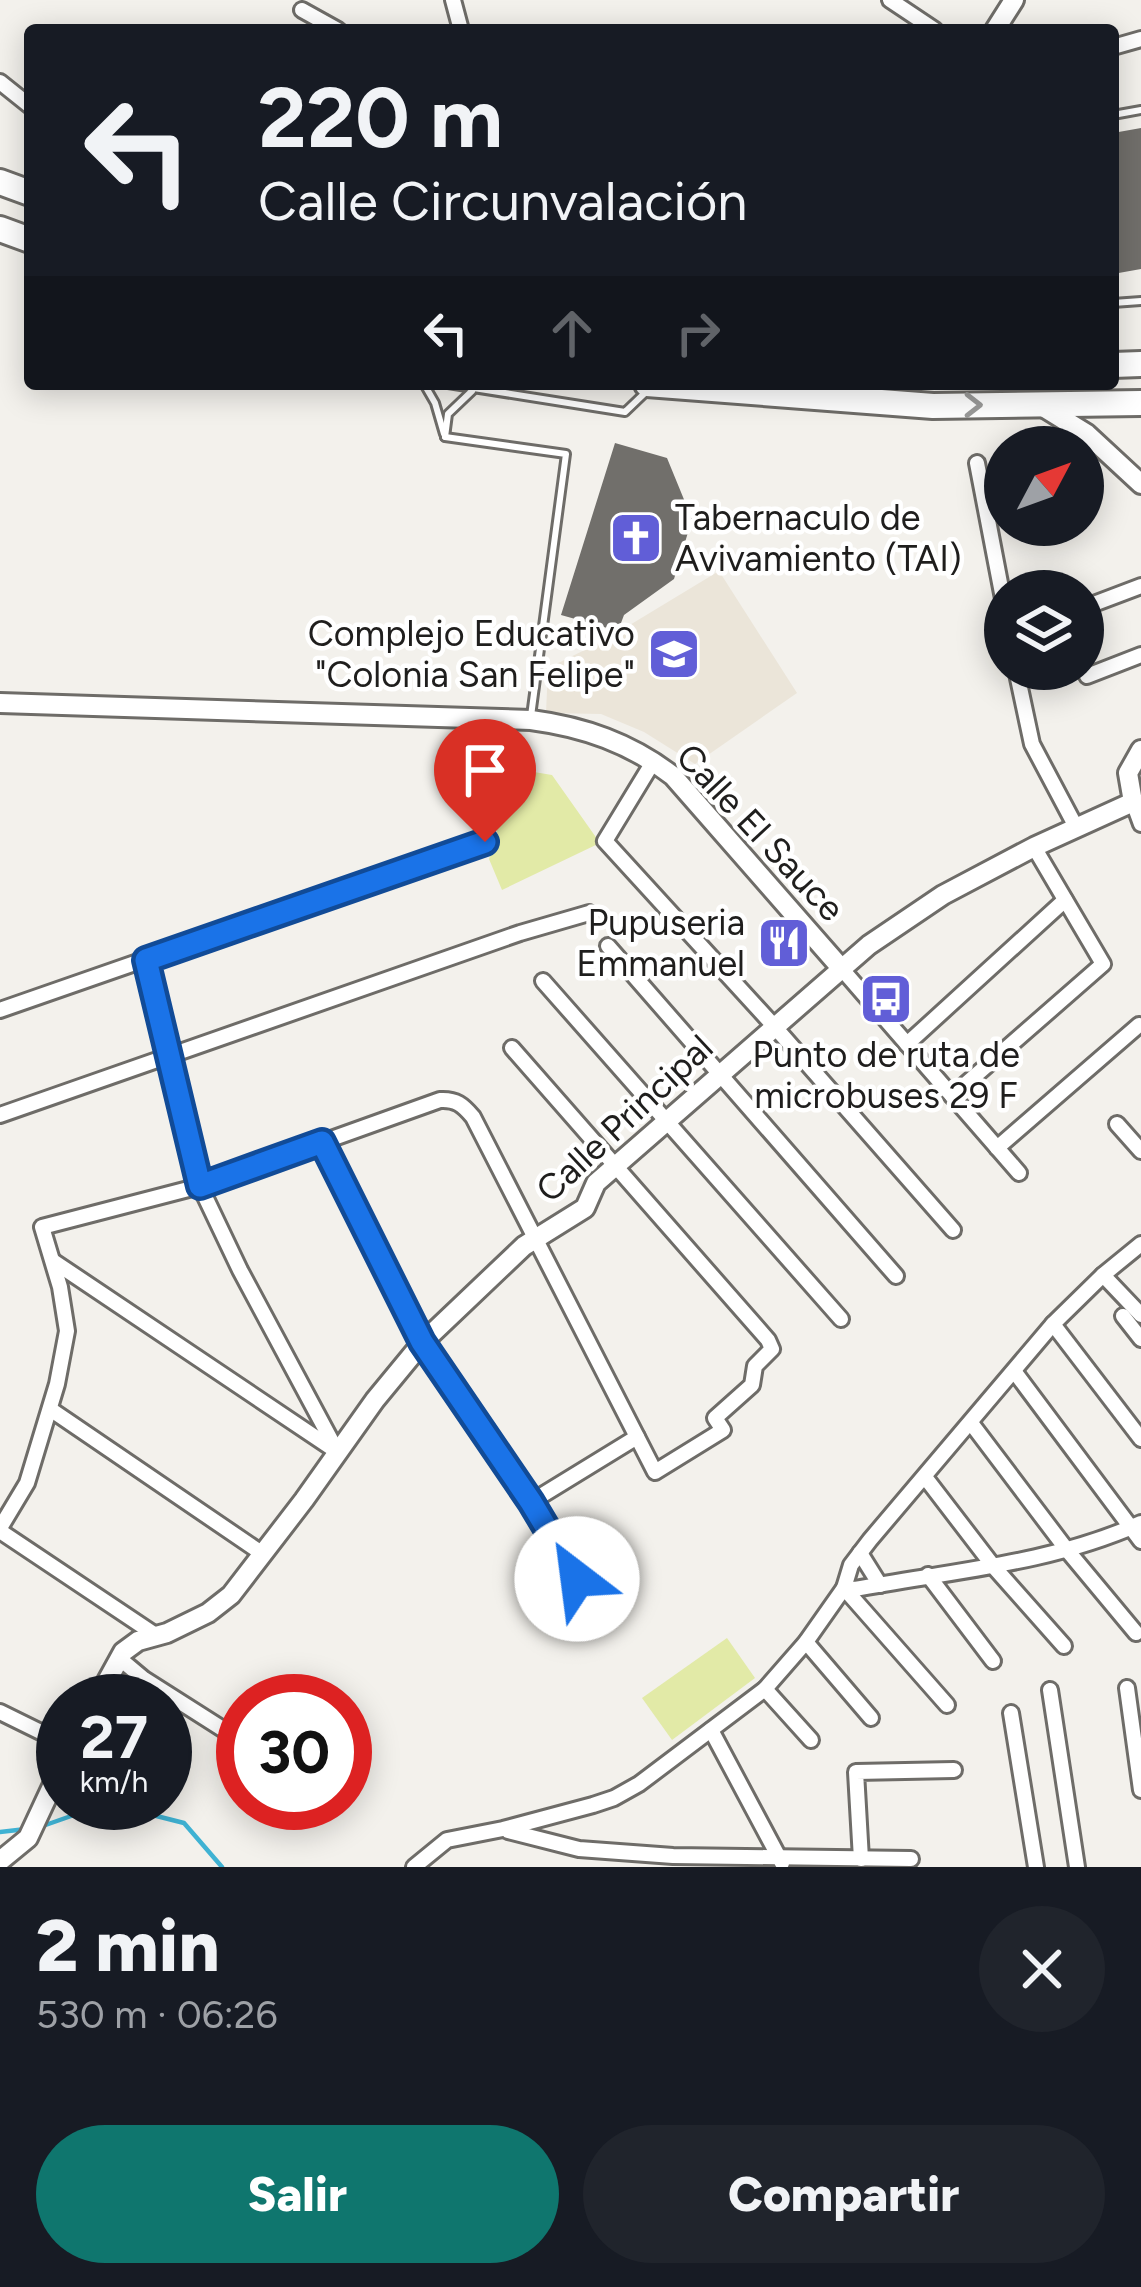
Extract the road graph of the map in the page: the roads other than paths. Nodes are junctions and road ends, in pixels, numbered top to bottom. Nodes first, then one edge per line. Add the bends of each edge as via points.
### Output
1 (890, 0) edge
2 (302, 10) dead end
3 (327, 24) edge
4 (926, 24) edge
5 (0, 82) edge
6 (24, 101) edge
7 (427, 390) edge
8 (473, 390) edge
9 (481, 390) edge
10 (645, 390) edge
11 (727, 390) edge
12 (1141, 403) edge
13 (1040, 405) junction
14 (445, 437) junction
15 (977, 463) dead end
16 (1141, 484) edge
17 (998, 570) edge
18 (1141, 586) edge
19 (1104, 600) edge
20 (1141, 655) edge
21 (1104, 670) edge
22 (1020, 690) edge
23 (0, 703) edge
24 (531, 720) junction
25 (1141, 750) edge
26 (653, 762) junction
27 (1132, 802) junction
28 (1141, 824) edge
29 (1076, 827) junction
30 (485, 842) dead end
31 (1034, 848) junction
32 (1065, 900) junction
33 (589, 913) dead end
34 (608, 946) dead end
35 (146, 960) junction
36 (841, 968) junction
37 (543, 981) dead end
38 (0, 1010) edge
39 (1139, 1025) edge
40 (774, 1026) junction
41 (907, 1044) junction
42 (512, 1048) dead end
43 (169, 1057) junction
44 (719, 1073) junction
45 (952, 1096) junction
46 (0, 1114) edge
47 (667, 1120) junction
48 (1118, 1124) dead end
49 (322, 1142) junction
50 (997, 1148) junction
51 (1141, 1151) edge
52 (615, 1166) junction
53 (1019, 1173) dead end
54 (200, 1186) junction
55 (952, 1230) dead end
56 (537, 1238) junction
57 (1141, 1244) edge
58 (53, 1261) junction
59 (1103, 1275) junction
60 (896, 1276) dead end
61 (1141, 1315) edge
62 (1123, 1316) dead end
63 (841, 1319) dead end
64 (1053, 1324) junction
65 (1141, 1340) edge
66 (422, 1342) junction
67 (1015, 1371) junction
68 (50, 1409) junction
69 (971, 1423) junction
70 (637, 1437) junction
71 (1141, 1438) edge
72 (337, 1451) junction
73 (925, 1477) junction
74 (531, 1502) junction
75 (1136, 1526) edge
76 (0, 1529) edge
77 (1141, 1541) edge
78 (1067, 1550) junction
79 (860, 1553) junction
80 (263, 1554) junction
81 (994, 1567) junction
82 (928, 1575) junction
83 (880, 1585) junction
84 (844, 1588) junction
85 (546, 1600) dead end
86 (1136, 1633) dead end
87 (154, 1634) junction
88 (806, 1642) junction
89 (1064, 1646) dead end
90 (119, 1658) junction
91 (993, 1661) dead end
92 (110, 1674) edge
93 (1127, 1688) dead end
94 (765, 1689) junction
95 (1050, 1690) dead end
96 (947, 1705) dead end
97 (0, 1712) edge
98 (1011, 1713) dead end
99 (871, 1718) dead end
100 (216, 1725) edge
101 (36, 1730) edge
102 (711, 1730) junction
103 (811, 1740) dead end
104 (954, 1770) dead end
105 (1141, 1790) edge
106 (36, 1825) edge
107 (503, 1829) junction
108 (861, 1859) junction
109 (911, 1859) dead end
110 (0, 1861) edge
111 (782, 1863) edge
112 (414, 1867) edge
113 (1036, 1867) edge
114 (1077, 1867) edge

1 - 4 street
2 - 3 street
5 - 6 street
7 - 14 lane
8 - 14 lane via 448,414
9 - 10 lane via 625,412
11 -> 13 highway via 933,406
12 - 13 highway
13 - 16 street via 1087,434
14 - 24 lane via 566,454
15 - 17 street
18 - 19 street
20 - 21 street
22 - 29 street via 1032,744
23 - 24 street, Calle El Sauce
24 - 26 street, Calle El Sauce via 571,725
25 - 27 street via 1128,773
26 - 36 street, Calle El Sauce
26 - 40 street via 605,841
27 - 28 street
27 - 29 street, Calle Principal
29 - 31 street, Calle Principal
30 - 35 street
31 - 32 street
31 - 36 street, Calle Principal via 943,895
32 - 41 street
32 - 45 street via 1103,964
33 - 43 street
34 - 44 street
35 - 38 street
35 - 43 street
36 - 40 street, Calle Principal
36 - 41 street, Calle El Sauce
37 - 47 street
39 - 50 street
40 - 44 street, Calle Principal
40 - 55 street
41 - 45 street, Calle El Sauce
42 - 52 street
43 - 46 street
43 - 54 street
44 - 47 street, Calle Principal
44 - 60 street
45 - 50 street, Calle El Sauce
47 - 52 street, Calle Principal
47 - 63 street
48 - 51 street
49 - 54 street
49 - 56 street via 452,1100 473,1117
49 - 66 street
50 - 53 street, Calle El Sauce
52 - 56 street, Calle Principal via 592,1186 585,1208
52 - 70 street via 772,1349 755,1366 752,1385 715,1418 723,1430 655,1472
54 - 58 street via 42,1227
54 - 72 street
56 - 66 street, Calle Principal
56 - 70 street
57 - 59 street
58 - 68 street via 68,1331
58 - 72 street
59 - 61 street
59 - 64 street
62 - 65 street
64 - 67 street
64 - 71 street
66 - 72 street, Calle Principal
66 - 74 street
67 - 69 street
67 - 75 street
68 - 76 street via 27,1483
68 - 80 street
69 - 73 street
69 - 78 street
70 - 74 street
72 - 80 street, Calle Principal
73 - 79 street
73 - 81 street
74 - 85 street via 577,1574
75 - 77 street
75 - 78 street
76 - 87 street
78 - 81 street
78 - 86 street
79 - 83 street
79 - 84 street
80 - 87 street, Calle Principal via 222,1604
81 - 82 street
81 - 89 street
82 - 83 street
82 - 91 street
83 - 84 street
84 - 88 street
84 - 96 street
87 - 90 street, Calle Principal
88 - 94 street
88 - 99 street
90 - 92 street, Calle Principal
90 - 100 street
93 - 105 street
94 - 102 street
94 - 103 street
95 - 114 street
97 - 101 street
98 - 113 street
102 - 107 street via 614,1798
102 - 111 street
104 - 108 street via 856,1772
106 - 110 street
107 - 111 street via 579,1849
107 - 112 street via 447,1840
108 - 109 street
108 - 111 street

